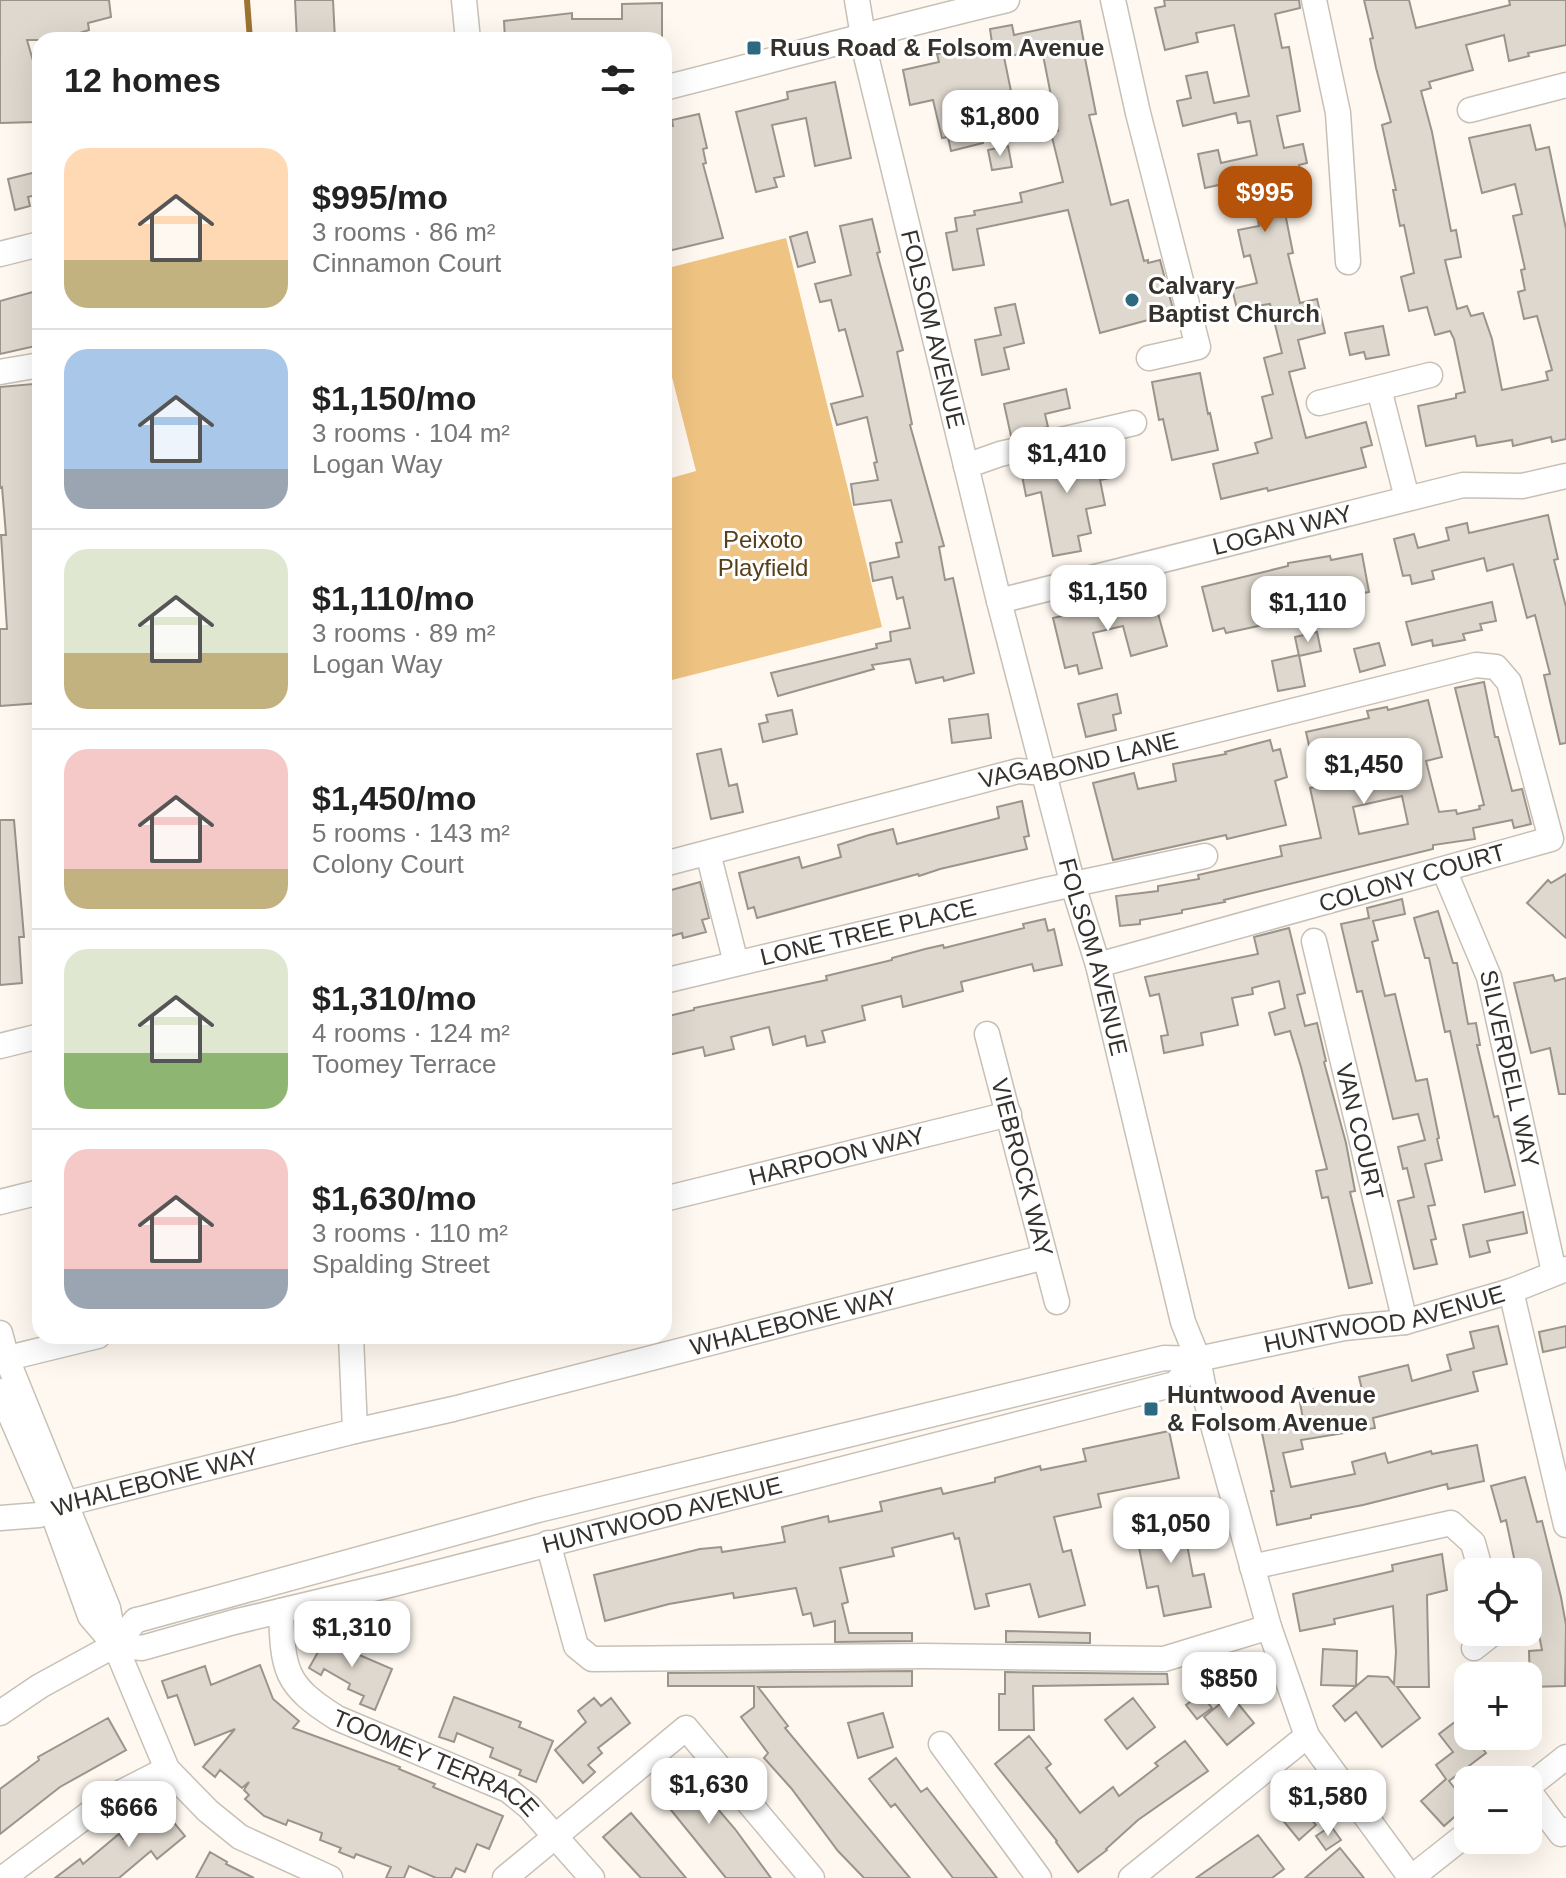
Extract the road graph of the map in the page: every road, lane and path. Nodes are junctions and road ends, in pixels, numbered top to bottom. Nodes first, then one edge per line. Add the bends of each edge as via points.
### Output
1 (464, 0) edge
2 (857, 0) edge
3 (1007, 0) edge
4 (1113, 0) edge
5 (1314, 0) edge
6 (467, 32) edge
7 (862, 36) junction
8 (672, 86) edge
9 (1564, 93) edge
10 (1470, 110) dead end
11 (32, 246) edge
12 (0, 254) edge
13 (1348, 262) dead end
14 (1149, 358) dead end
15 (32, 366) edge
16 (0, 372) edge
17 (1430, 375) dead end
18 (1379, 389) junction
19 (1319, 403) dead end
20 (1134, 423) dead end
21 (966, 466) junction
22 (1566, 476) edge
23 (1407, 498) junction
24 (999, 601) junction
25 (1496, 667) joint
26 (1045, 773) junction
27 (708, 853) junction
28 (1205, 856) dead end
29 (672, 862) edge
30 (1444, 870) junction
31 (1073, 885) junction
32 (1314, 941) dead end
33 (736, 963) junction
34 (1098, 965) junction
35 (672, 979) edge
36 (987, 1034) dead end
37 (32, 1038) edge
38 (0, 1046) edge
39 (1009, 1114) junction
40 (32, 1194) edge
41 (672, 1197) edge
42 (0, 1202) edge
43 (1045, 1257) junction
44 (1560, 1270) edge
45 (1511, 1291) junction
46 (1057, 1302) dead end
47 (1405, 1322) junction
48 (0, 1333) edge
49 (66, 1344) edge
50 (351, 1344) edge
51 (1198, 1359) junction
52 (3, 1360) edge
53 (0, 1391) edge
54 (355, 1431) junction
55 (60, 1508) junction
56 (0, 1518) edge
57 (1566, 1525) edge
58 (548, 1543) junction
59 (1477, 1558) edge
60 (1252, 1567) junction
61 (281, 1611) junction
62 (1269, 1627) junction
63 (115, 1645) junction
64 (0, 1713) edge
65 (1307, 1736) junction
66 (941, 1744) dead end
67 (1566, 1757) edge
68 (167, 1769) junction
69 (1542, 1777) edge
70 (1542, 1808) edge
71 (1566, 1830) edge
72 (554, 1837) junction
73 (1454, 1844) edge
74 (3, 1878) edge
75 (330, 1878) edge
76 (505, 1878) edge
77 (592, 1878) edge
78 (812, 1878) edge
79 (1039, 1878) edge
80 (1131, 1878) edge
81 (1411, 1878) edge

1 - 6 street
2 - 7 street, FOLSOM AVENUE
3 - 7 street
4 - 14 street via 1198,347
5 - 13 street via 1338,113
7 - 8 street
7 - 21 street, FOLSOM AVENUE
9 - 10 street
11 - 12 street
15 - 16 street
17 - 18 street
18 - 19 street
18 - 23 street
20 - 21 street
21 - 24 street, FOLSOM AVENUE
22 - 23 street, LOGAN WAY via 1522,486 1463,485
23 - 24 street, LOGAN WAY
24 - 26 street, FOLSOM AVENUE
25 - 26 street, VAGABOND LANE via 1476,665
25 - 30 street, COLONY COURT via 1509,682 1551,839
26 - 27 street, VAGABOND LANE via 1018,771
26 - 31 street, FOLSOM AVENUE
27 - 29 street, VAGABOND LANE
27 - 33 street
28 - 31 street, LONE TREE PLACE
30 - 34 street, COLONY COURT
30 - 44 street, SILVERDELL WAY via 1489,977
31 - 33 street, LONE TREE PLACE
31 - 34 street, FOLSOM AVENUE
32 - 47 street, VAN COURT
33 - 35 street, LONE TREE PLACE
34 - 51 street, FOLSOM AVENUE via 1183,1322
36 - 39 street, VIEBROCK WAY
37 - 38 street
39 - 41 street, HARPOON WAY
39 - 43 street, VIEBROCK WAY
40 - 42 street
43 - 46 street, VIEBROCK WAY
43 - 54 street, WHALEBONE WAY
44 - 45 street, HUNTWOOD AVENUE
45 - 47 street, HUNTWOOD AVENUE
45 - 57 street
47 - 51 street, HUNTWOOD AVENUE via 1344,1328
48 - 52 street
49 - 52 street
50 - 54 street
51 - 58 street, HUNTWOOD AVENUE via 1175,1384
51 - 60 street, FOLSOM AVENUE
51 - 63 street, HUNTWOOD AVENUE via 1164,1358 538,1510 136,1620
52 - 55 street
53 - 55 street
54 - 55 street, WHALEBONE WAY
55 - 56 street, WHALEBONE WAY
55 - 63 street via 90,1616
58 - 61 street, HUNTWOOD AVENUE
58 - 62 street via 576,1646 592,1659 1164,1659
59 - 60 street via 1473,1543 1451,1523
60 - 62 street, FOLSOM AVENUE
61 - 63 street, HUNTWOOD AVENUE via 142,1648
61 - 72 street, TOOMEY TERRACE via 283,1659 291,1679 313,1703 508,1790
62 - 65 street, FOLSOM AVENUE
63 - 64 street, HUNTWOOD AVENUE
63 - 68 street
65 - 80 street
65 - 81 street, FOLSOM AVENUE
66 - 79 street
67 - 69 street
68 - 74 street via 110,1798
68 - 75 street via 240,1837
70 - 71 street via 1561,1834
72 - 76 street
72 - 77 street, TOOMEY TERRACE
72 - 78 street via 686,1728
73 - 81 street

